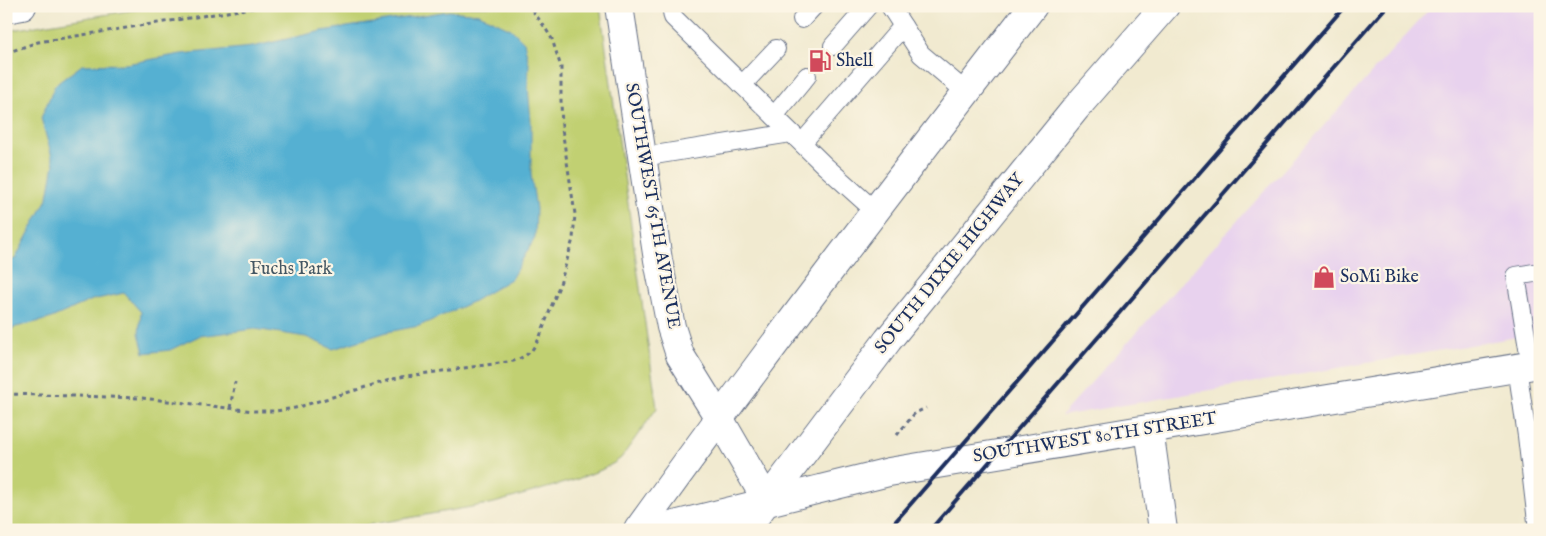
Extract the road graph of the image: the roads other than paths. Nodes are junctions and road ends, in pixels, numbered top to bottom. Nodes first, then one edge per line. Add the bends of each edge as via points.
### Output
1 (22, 6) edge
2 (619, 6) edge
3 (671, 6) edge
4 (814, 6) edge
5 (868, 6) edge
6 (890, 6) edge
7 (1032, 6) edge
8 (1164, 6) edge
9 (6, 9) edge
10 (802, 20) dead end
11 (903, 26) junction
12 (833, 46) dead end
13 (776, 48) dead end
14 (807, 76) dead end
15 (742, 85) junction
16 (966, 92) junction
17 (774, 116) junction
18 (797, 138) junction
19 (642, 157) junction
20 (875, 211) junction
21 (1540, 272) edge
22 (1529, 366) edge
23 (719, 418) junction
24 (1150, 429) junction
25 (766, 502) junction
26 (638, 530) edge
27 (654, 530) edge
28 (745, 530) edge
29 (1164, 530) edge
30 (1538, 530) edge

1 - 9 main road
2 - 19 main road, SOUTHWEST 65TH AVENUE
3 - 15 lane via 673,17
4 - 10 lane
5 - 12 lane
6 - 11 lane
7 - 16 main road
8 - 25 main road, SOUTH DIXIE HIGHWAY via 906,318
11 - 16 lane via 921,54
11 - 18 lane
13 - 15 lane
14 - 17 lane
15 - 17 lane
16 - 20 main road
17 - 18 lane
18 - 19 lane
18 - 20 lane
19 - 23 main road, SOUTHWEST 65TH AVENUE via 665,297 680,355
20 - 23 main road
21 - 22 lane via 1516,276
22 - 24 main road, SOUTHWEST 80TH STREET
22 - 30 lane via 1527,436
23 - 25 main road, SOUTHWEST 65TH AVENUE
23 - 26 main road
24 - 25 main road, SOUTHWEST 80TH STREET via 889,472
24 - 29 main road
25 - 27 main road, SOUTHWEST 80TH STREET
25 - 28 main road, SOUTH DIXIE HIGHWAY

